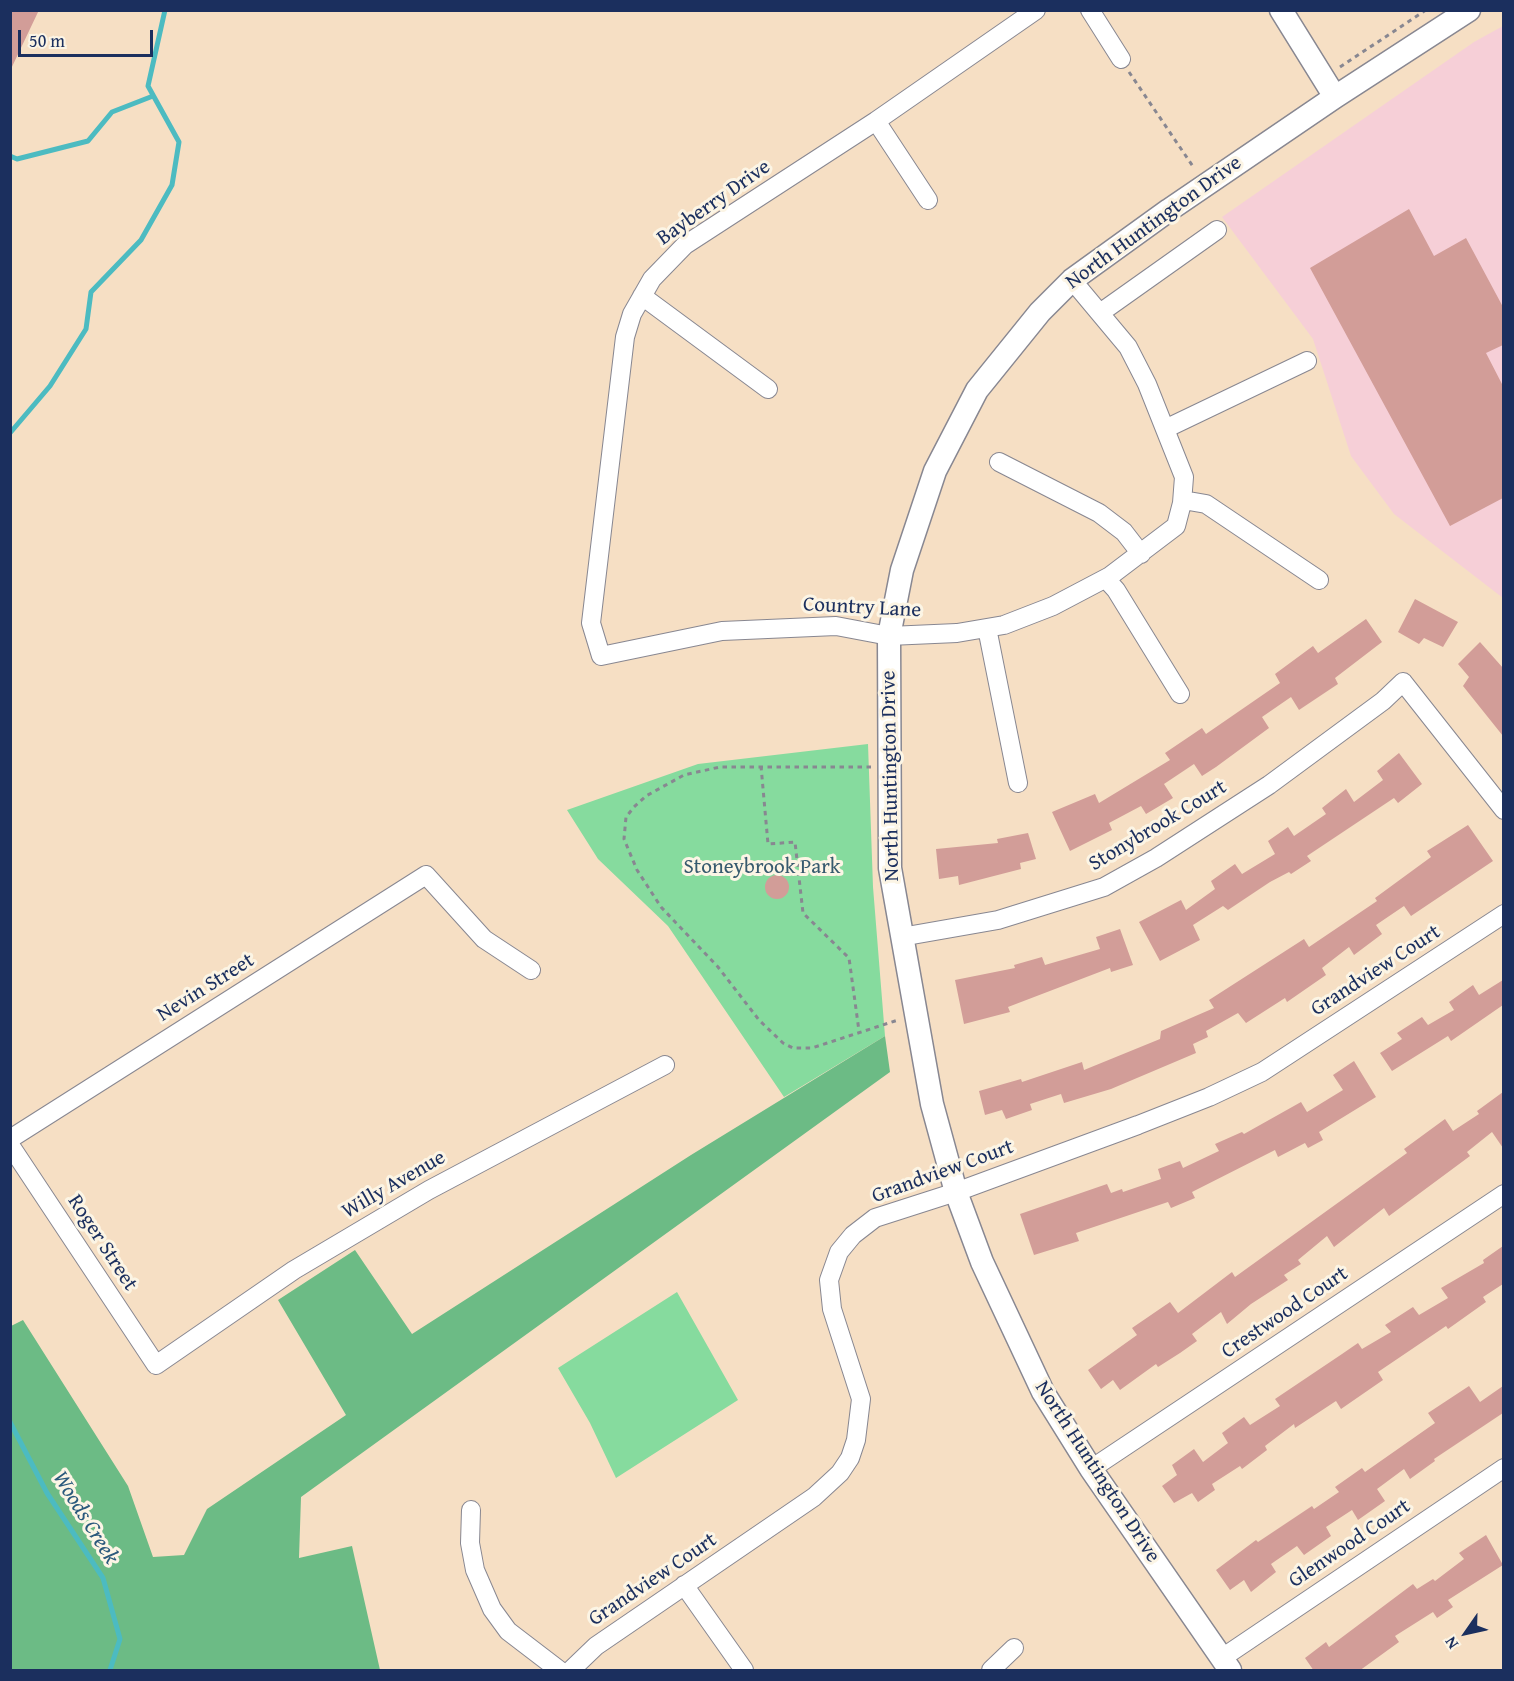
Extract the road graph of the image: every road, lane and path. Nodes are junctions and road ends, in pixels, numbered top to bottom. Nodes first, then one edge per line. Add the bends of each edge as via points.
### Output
1 (1036, 10) edge
2 (1090, 10) edge
3 (1281, 10) edge
4 (1426, 10) edge
5 (1469, 10) edge
6 (1121, 59) joint
7 (1329, 87) junction
8 (876, 121) junction
9 (1206, 185) junction
10 (928, 200) dead end
11 (1217, 230) dead end
12 (1072, 280) junction
13 (642, 296) junction
14 (1100, 313) junction
15 (1307, 362) dead end
16 (768, 389) dead end
17 (1165, 429) junction
18 (999, 462) dead end
19 (1183, 500) junction
20 (1141, 554) junction
21 (1106, 579) junction
22 (1319, 580) dead end
23 (987, 628) junction
24 (889, 636) junction
25 (601, 656) joint
26 (1180, 694) dead end
27 (761, 766) junction
28 (888, 766) junction
29 (1018, 783) dead end
30 (1503, 810) edge
31 (1503, 914) edge
32 (901, 937) junction
33 (531, 970) dead end
34 (914, 1016) junction
35 (859, 1031) junction
36 (665, 1065) dead end
37 (10, 1139) edge
38 (10, 1145) edge
39 (956, 1192) junction
40 (1503, 1194) edge
41 (156, 1365) joint
42 (1503, 1468) edge
43 (1091, 1469) junction
44 (471, 1510) dead end
45 (684, 1585) junction
46 (1014, 1648) dead end
47 (1226, 1664) edge
48 (559, 1671) edge
49 (571, 1671) edge
50 (744, 1671) edge
51 (991, 1671) edge

1 - 8 street, Bayberry Drive
2 - 6 street
3 - 7 street
4 - 7 path
5 - 7 street, North Huntington Drive
6 - 9 path
7 - 9 street, North Huntington Drive
8 - 10 street
8 - 13 street, Bayberry Drive via 685,245 652,279
9 - 12 street, North Huntington Drive
11 - 14 street
12 - 14 street, Country Lane
12 - 24 street, North Huntington Drive via 1040,312 977,390 935,471 902,570
13 - 16 street
13 - 25 street, Bayberry Drive via 625,337 591,623
14 - 17 street, Country Lane via 1128,347
15 - 17 street
17 - 19 street, Country Lane via 1184,477
18 - 20 street via 1099,513 1124,532
19 - 20 street, Country Lane via 1176,526
19 - 22 street via 1206,504
20 - 21 street, Country Lane
21 - 23 street, Country Lane via 1053,606
21 - 26 street
23 - 24 street, Country Lane
23 - 29 street
24 - 25 street, Country Lane via 836,626 732,630
24 - 28 street, North Huntington Drive
27 - 28 path
27 - 35 path via 768,844 795,842 803,913 849,958
27 - 35 path via 720,767 666,783 646,796 626,817 626,845 661,907 783,1043 803,1050
28 - 32 street, North Huntington Drive via 890,868
30 - 32 street, Stonybrook Court via 1403,682 1383,701 1269,784 1104,887 998,920
31 - 39 street, Grandview Court via 1262,1072 1189,1105
32 - 34 street, North Huntington Drive
33 - 37 street, Nevin Street via 484,939 426,875
34 - 35 path
34 - 39 street, North Huntington Drive
36 - 41 street, Willy Avenue via 429,1190 294,1270
38 - 41 street, Roger Street
39 - 43 street, North Huntington Drive via 982,1262 1043,1392
39 - 45 street, Grandview Court via 875,1218 839,1252 829,1280 832,1310 861,1399 856,1440 840,1473 814,1497
40 - 43 street, Crestwood Court
42 - 47 street, Glenwood Court
43 - 47 street, North Huntington Drive
44 - 48 street via 470,1543 475,1570 492,1610 508,1631
45 - 49 street, Grandview Court via 596,1646
45 - 50 street
46 - 51 street

